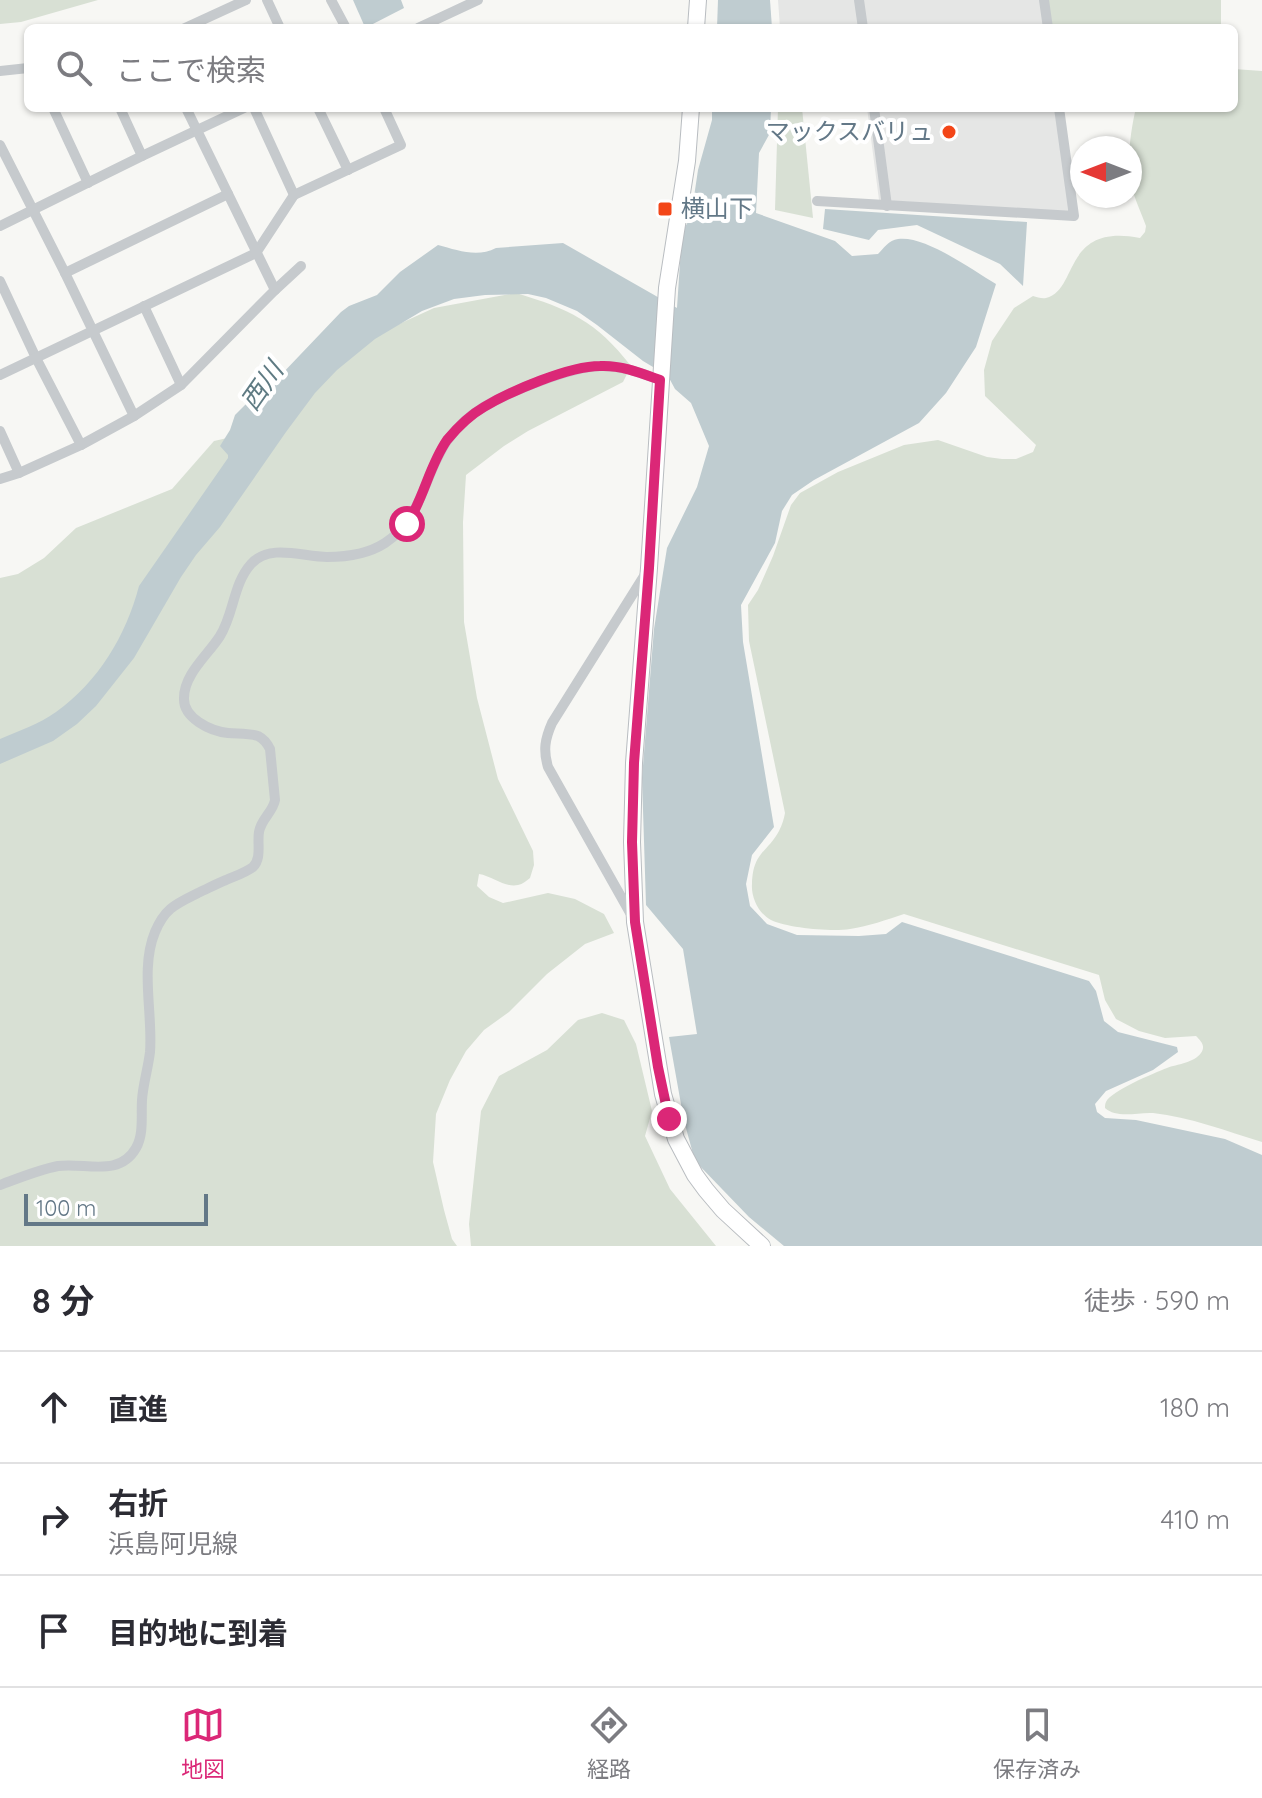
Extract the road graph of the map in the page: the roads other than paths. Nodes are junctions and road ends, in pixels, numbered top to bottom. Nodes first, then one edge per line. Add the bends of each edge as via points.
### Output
1 (246, 0) edge
2 (267, 0) edge
3 (331, 0) edge
4 (478, 0) edge
5 (698, 0) edge
6 (859, 0) edge
7 (1044, 0) edge
8 (210, 16) junction
9 (193, 24) edge
10 (214, 24) edge
11 (278, 24) edge
12 (344, 24) edge
13 (427, 24) edge
14 (696, 24) edge
15 (862, 24) edge
16 (1047, 24) edge
17 (24, 68) edge
18 (0, 71) edge
19 (55, 112) edge
20 (122, 112) edge
21 (188, 112) edge
22 (236, 112) edge
23 (256, 112) edge
24 (320, 112) edge
25 (386, 112) edge
26 (691, 112) edge
27 (875, 112) edge
28 (1060, 112) edge
29 (196, 131) junction
30 (0, 145) edge
31 (142, 156) junction
32 (348, 170) junction
33 (88, 183) junction
34 (228, 194) junction
35 (294, 195) junction
36 (817, 201) dead end
37 (887, 206) junction
38 (33, 210) junction
39 (0, 226) edge
40 (256, 253) junction
41 (301, 266) dead end
42 (65, 273) junction
43 (0, 281) edge
44 (275, 290) junction
45 (3, 296) edge
46 (144, 306) junction
47 (92, 331) junction
48 (36, 358) junction
49 (0, 375) edge
50 (660, 377) junction
51 (181, 385) junction
52 (134, 416) junction
53 (0, 431) edge
54 (81, 445) junction
55 (19, 473) junction
56 (0, 479) edge
57 (649, 568) junction
58 (635, 922) junction
59 (0, 1185) edge
60 (762, 1246) edge

1 - 8 street
2 - 11 street
3 - 12 street
4 - 13 street
5 - 14 main road
6 - 15 street
7 - 16 street
8 - 9 street
8 - 10 street
17 - 18 street
19 - 33 street
20 - 31 street
21 - 29 street
22 - 29 street
23 - 35 street
24 - 32 street
25 - 32 street via 401,145
26 - 50 main road
27 - 37 street
28 - 37 street via 1074,216
29 - 31 street
29 - 34 street
30 - 38 street
31 - 33 street
32 - 35 street
33 - 38 street
34 - 40 street
34 - 42 street
35 - 40 street
36 - 37 street
38 - 39 street
38 - 42 street
40 - 44 street
40 - 46 street
41 - 44 street
42 - 47 street
43 - 45 street
44 - 51 street
45 - 48 street
46 - 47 street
46 - 51 street
47 - 48 street
47 - 52 street
48 - 49 street
48 - 54 street
50 - 57 main road
50 - 59 street via 624,367 578,368 502,398 464,422 448,440 416,510 386,543 351,556 271,553 250,566 227,623 194,671 183,700 197,721 221,732 260,737 268,744 275,800 260,829 257,862 177,902 153,935 147,962 150,1053 136,1148 109,1167 61,1166
51 - 52 street
52 - 54 street
53 - 55 street
54 - 55 street
55 - 56 street
57 - 58 main road via 634,763
57 - 58 street via 552,723 544,748 548,767
58 - 60 main road via 663,1094 676,1139 706,1190

